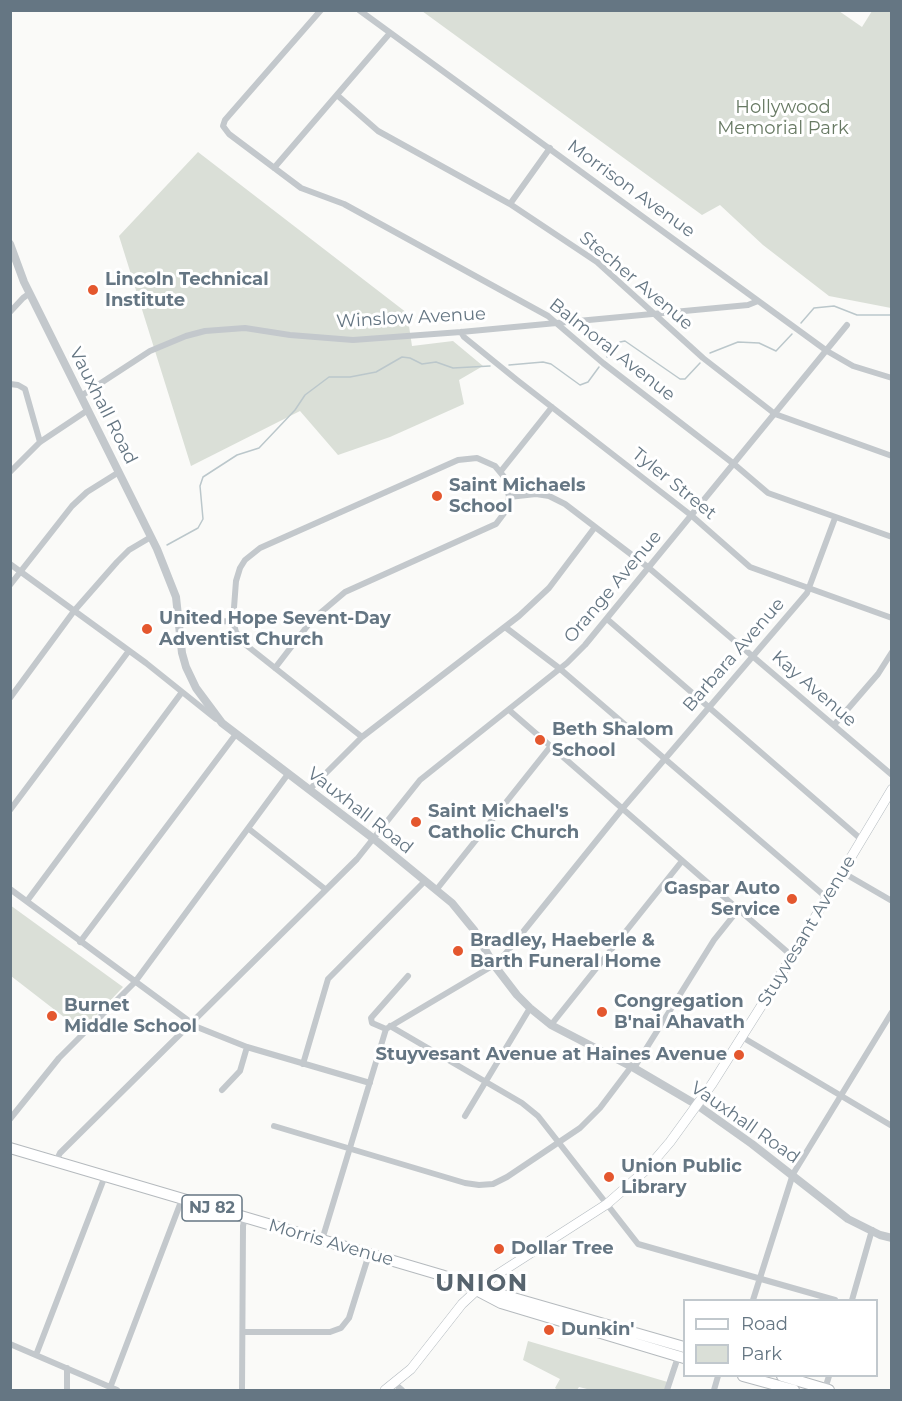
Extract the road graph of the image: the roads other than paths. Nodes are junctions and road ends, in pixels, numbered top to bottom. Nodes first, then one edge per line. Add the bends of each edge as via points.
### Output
1 (321, 10) edge
2 (359, 10) edge
3 (390, 33) junction
4 (337, 95) junction
5 (550, 148) junction
6 (274, 168) junction
7 (510, 204) junction
8 (10, 244) edge
9 (30, 293) junction
10 (758, 301) junction
11 (10, 312) edge
12 (652, 314) junction
13 (555, 322) junction
14 (847, 326) dead end
15 (461, 332) junction
16 (826, 351) junction
17 (891, 378) edge
18 (10, 384) edge
19 (81, 396) junction
20 (552, 407) junction
21 (88, 410) junction
22 (775, 414) junction
23 (40, 442) junction
24 (891, 456) edge
25 (734, 464) junction
26 (501, 471) junction
27 (10, 472) edge
28 (119, 472) junction
29 (509, 497) junction
30 (692, 516) junction
31 (835, 518) junction
32 (595, 527) junction
33 (152, 537) junction
34 (891, 537) edge
35 (10, 564) edge
36 (649, 568) junction
37 (20, 572) junction
38 (10, 585) edge
39 (810, 588) junction
40 (74, 611) junction
41 (891, 618) edge
42 (607, 619) junction
43 (233, 621) junction
44 (178, 622) junction
45 (505, 627) junction
46 (128, 652) junction
47 (891, 652) edge
48 (753, 656) junction
49 (275, 668) junction
50 (559, 668) junction
51 (182, 692) junction
52 (10, 698) edge
53 (708, 707) junction
54 (508, 710) junction
55 (222, 723) junction
56 (834, 725) junction
57 (236, 734) junction
58 (362, 737) junction
59 (550, 747) junction
60 (665, 757) junction
61 (288, 774) junction
62 (891, 775) edge
63 (891, 789) edge
64 (309, 790) junction
65 (622, 809) junction
66 (10, 810) edge
67 (249, 829) junction
68 (374, 839) junction
69 (862, 840) junction
70 (682, 861) junction
71 (842, 872) junction
72 (426, 881) junction
73 (325, 889) junction
74 (437, 889) junction
75 (10, 890) edge
76 (827, 898) junction
77 (27, 901) junction
78 (891, 901) edge
79 (738, 910) junction
80 (80, 942) junction
81 (792, 956) junction
82 (494, 965) junction
83 (408, 976) dead end
84 (135, 982) junction
85 (530, 1008) junction
86 (891, 1012) edge
87 (190, 1023) junction
88 (551, 1025) junction
89 (388, 1028) junction
90 (742, 1037) junction
91 (247, 1047) junction
92 (303, 1064) junction
93 (632, 1067) junction
94 (485, 1082) junction
95 (370, 1083) junction
96 (222, 1090) dead end
97 (842, 1096) junction
98 (697, 1105) junction
99 (465, 1116) dead end
100 (10, 1119) edge
101 (274, 1126) dead end
102 (891, 1126) edge
103 (560, 1142) junction
104 (10, 1148) edge
105 (350, 1148) junction
106 (56, 1161) junction
107 (105, 1176) junction
108 (792, 1176) junction
109 (182, 1199) junction
110 (607, 1204) junction
111 (245, 1217) junction
112 (872, 1230) junction
113 (891, 1238) edge
114 (322, 1240) junction
115 (369, 1254) junction
116 (760, 1279) junction
117 (477, 1290) junction
118 (753, 1299) edge
119 (831, 1299) edge
120 (852, 1299) edge
121 (243, 1332) junction
122 (10, 1344) edge
123 (682, 1352) edge
124 (36, 1355) junction
125 (67, 1368) junction
126 (746, 1377) edge
127 (785, 1377) edge
128 (399, 1387) edge
129 (114, 1389) edge
130 (67, 1390) edge
131 (242, 1390) edge
132 (386, 1390) edge
133 (667, 1390) edge
134 (794, 1390) edge
135 (826, 1390) edge

1 - 6 street, Balmoral Avenue via 223,126
2 - 3 street, Morrison Avenue
3 - 4 street
3 - 5 street, Morrison Avenue
4 - 6 street
4 - 7 street, Stecher Avenue via 378,131
5 - 7 street
5 - 10 street, Morrison Avenue
6 - 13 street, Balmoral Avenue via 301,188 355,209
7 - 12 street, Stecher Avenue via 597,262
8 - 9 street, Vauxhall Road
9 - 11 street
9 - 19 street, Vauxhall Road
10 - 12 street, Winslow Avenue
10 - 16 street, Morrison Avenue
12 - 13 street, Winslow Avenue
12 - 22 street, Stecher Avenue
13 - 15 street, Winslow Avenue
13 - 25 street, Balmoral Avenue
14 - 16 street, Orange Avenue
15 - 19 street, Winslow Avenue via 352,340 245,328 205,331 150,351
15 - 20 street, Tyler Street
16 - 17 street, Morrison Avenue via 853,366
16 - 22 street, Orange Avenue
18 - 23 street via 25,389
19 - 21 street, Vauxhall Road
20 - 26 street
20 - 30 street, Tyler Street
21 - 23 street
21 - 28 street, Vauxhall Road
22 - 24 street, Stecher Avenue
22 - 25 street, Orange Avenue
23 - 27 street
25 - 30 street, Orange Avenue
25 - 31 street, Balmoral Avenue via 772,495
26 - 29 street
26 - 43 street via 485,460 458,460 256,550 245,560 237,577
28 - 33 street, Vauxhall Road
28 - 37 street via 72,506
29 - 32 street, Kay Avenue via 529,493 549,496
29 - 49 street via 506,512 494,525 359,584 333,601 312,620
30 - 36 street, Orange Avenue
30 - 39 street, Tyler Street via 750,567
31 - 34 street, Balmoral Avenue
31 - 39 street, Barbara Avenue
32 - 36 street, Kay Avenue
32 - 45 street via 549,588
33 - 40 street via 123,556
33 - 44 street, Vauxhall Road via 176,597
35 - 37 street
36 - 42 street, Orange Avenue
36 - 48 street, Kay Avenue
37 - 38 street
37 - 40 street
39 - 41 street, Tyler Street
39 - 48 street, Barbara Avenue
40 - 46 street
40 - 52 street
42 - 50 street, Orange Avenue
42 - 53 street
43 - 44 street
43 - 49 street via 246,645
44 - 55 street, Vauxhall Road via 186,667
45 - 50 street
45 - 58 street
46 - 51 street
46 - 66 street
47 - 56 street via 878,674
48 - 53 street, Barbara Avenue
48 - 56 street, Kay Avenue
49 - 58 street
50 - 54 street, Orange Avenue
50 - 60 street
51 - 55 street
51 - 77 street
53 - 60 street, Barbara Avenue
53 - 69 street
54 - 59 street
54 - 68 street, Orange Avenue via 420,780
55 - 57 street, Vauxhall Road
56 - 62 street, Kay Avenue
57 - 61 street, Vauxhall Road
57 - 80 street
58 - 64 street
59 - 65 street
59 - 74 street
60 - 65 street, Barbara Avenue
60 - 76 street
61 - 64 street, Vauxhall Road
61 - 67 street
63 - 69 main road, Stuyvesant Avenue
64 - 68 street, Vauxhall Road
65 - 70 street
65 - 82 street, Barbara Avenue
67 - 73 street
67 - 84 street
68 - 72 street, Vauxhall Road
68 - 73 street, Orange Avenue
69 - 71 main road, Stuyvesant Avenue
70 - 79 street
70 - 88 street
71 - 76 main road, Stuyvesant Avenue
71 - 78 street
72 - 74 street, Vauxhall Road
72 - 92 street via 328,979
73 - 87 street, Orange Avenue
74 - 82 street, Vauxhall Road via 468,922
75 - 77 street
76 - 81 main road, Stuyvesant Avenue
77 - 80 street
79 - 81 street
79 - 93 street via 714,940
80 - 84 street
81 - 90 main road, Stuyvesant Avenue
82 - 85 street, Vauxhall Road
82 - 89 street, Barbara Avenue
83 - 89 street via 371,1018 372,1023
84 - 87 street
84 - 100 street via 59,1058
85 - 88 street, Vauxhall Road
85 - 94 street
86 - 97 street
87 - 91 street
87 - 106 street, Orange Avenue
88 - 93 street, Vauxhall Road
89 - 94 street
89 - 95 street
90 - 97 street
90 - 98 main road, Stuyvesant Avenue
91 - 92 street
91 - 96 street via 240,1071
92 - 95 street
93 - 98 street, Vauxhall Road
93 - 103 street via 600,1108
94 - 99 street
94 - 103 street via 533,1111
95 - 105 street
97 - 102 street
97 - 108 street
98 - 108 street, Vauxhall Road
98 - 110 main road, Stuyvesant Avenue via 647,1169
101 - 105 street
103 - 105 street via 507,1178 479,1185
103 - 110 street
104 - 106 main road, Morris Avenue / NJ 82
105 - 114 street
106 - 107 main road, Morris Avenue / NJ 82
107 - 109 main road, Morris Avenue / NJ 82
107 - 124 street
108 - 112 street, Vauxhall Road via 848,1219
108 - 116 street
109 - 111 main road, Morris Avenue / NJ 82
109 - 129 street
110 - 116 street via 638,1244
110 - 117 main road, Stuyvesant Avenue
111 - 114 main road, Morris Avenue / NJ 82
111 - 121 street
112 - 113 street, Vauxhall Road
112 - 120 street
114 - 115 main road, Morris Avenue / NJ 82
115 - 117 main road, Morris Avenue / NJ 82 via 451,1278
115 - 121 street via 349,1318 341,1328 330,1332
116 - 118 street
116 - 119 street
117 - 123 main road, Morris Avenue / NJ 82 via 501,1303
117 - 128 main road, Stuyvesant Avenue
121 - 131 street
122 - 124 street
123 - 133 street
124 - 125 street
125 - 129 street
125 - 130 street
126 - 134 main road
127 - 135 main road
128 - 132 main road, Stuyvesant Avenue

